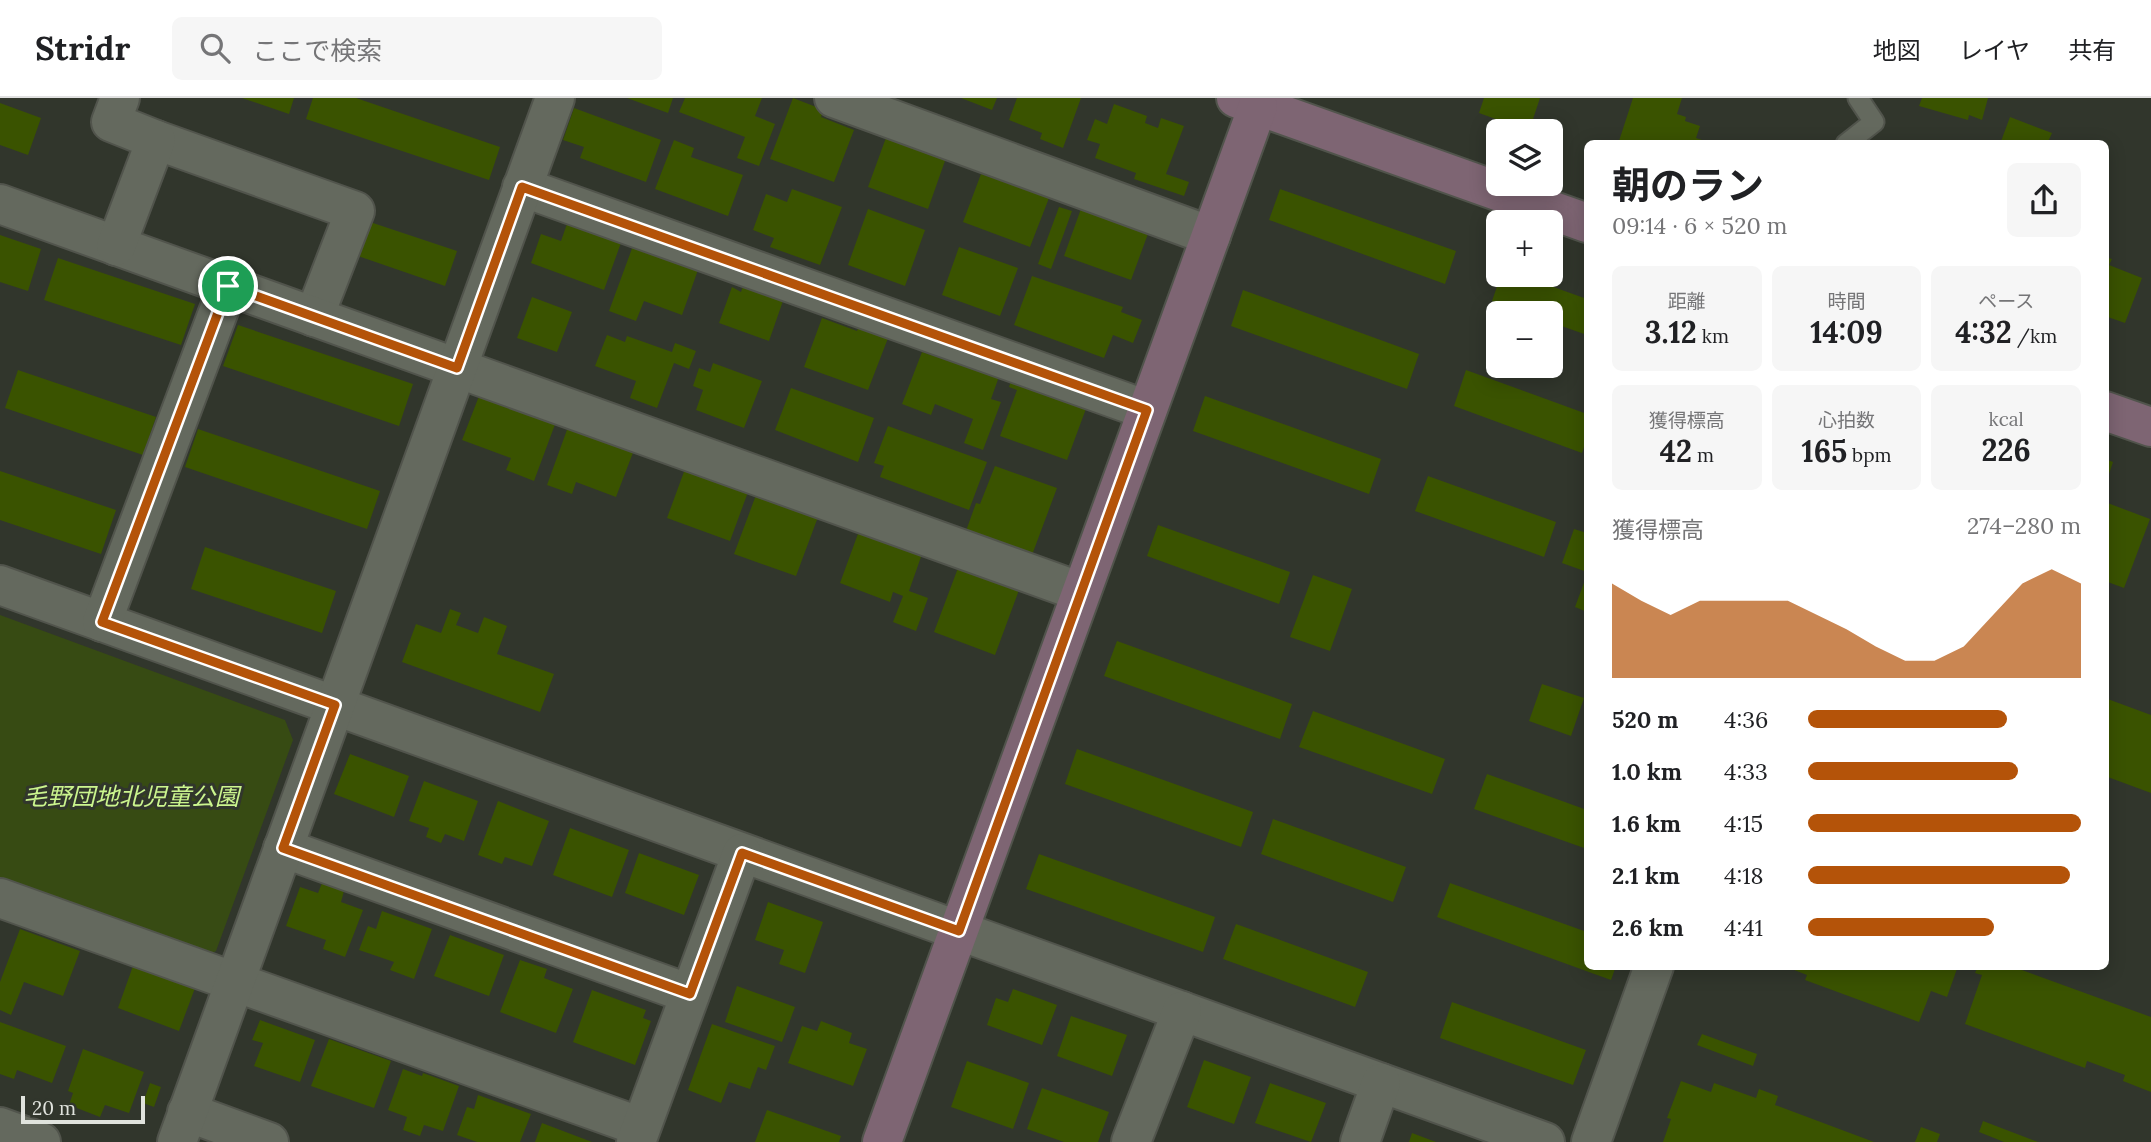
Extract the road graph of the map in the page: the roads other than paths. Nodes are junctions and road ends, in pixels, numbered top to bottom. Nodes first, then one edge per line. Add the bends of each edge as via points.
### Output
1 (120, 98) edge
2 (555, 98) edge
3 (834, 98) edge
4 (1858, 98) edge
5 (1247, 102) edge
6 (156, 140) junction
7 (1851, 140) edge
8 (522, 187) junction
9 (0, 204) edge
10 (1584, 222) edge
11 (1211, 236) junction
12 (116, 246) junction
13 (228, 286) junction
14 (314, 317) junction
15 (457, 368) junction
16 (1147, 410) junction
17 (2109, 412) edge
18 (2151, 428) edge
19 (0, 585) edge
20 (1081, 592) junction
21 (102, 622) junction
22 (335, 705) junction
23 (283, 848) junction
24 (742, 853) junction
25 (0, 898) edge
26 (959, 931) junction
27 (1653, 970) edge
28 (234, 982) junction
29 (690, 994) junction
30 (1182, 1012) junction
31 (1381, 1083) junction
32 (0, 1127) edge
33 (182, 1127) edge
34 (638, 1134) edge
35 (41, 1142) edge
36 (269, 1142) edge
37 (882, 1142) edge
38 (1131, 1142) edge
39 (1360, 1142) edge
40 (1545, 1142) edge
41 (1591, 1142) edge

1 - 6 street via 111,122
2 - 8 street
3 - 11 street
4 - 7 lane via 1874,122
5 - 10 street
5 - 11 street
6 - 12 street
6 - 14 street via 355,211
8 - 15 street
8 - 16 street
9 - 12 street
11 - 16 street
12 - 13 street
13 - 14 street
13 - 21 street
14 - 15 street
15 - 20 street
15 - 22 street
16 - 20 street
17 - 18 street
19 - 21 street
20 - 26 street
21 - 22 street
22 - 23 street
22 - 24 street
23 - 28 street
23 - 29 street
24 - 26 street
24 - 29 street
25 - 28 street
26 - 30 street
26 - 37 street
27 - 41 street
28 - 33 street
28 - 34 street
29 - 34 street
30 - 31 street
30 - 38 street
31 - 39 street
31 - 40 street
32 - 35 street
33 - 36 street

